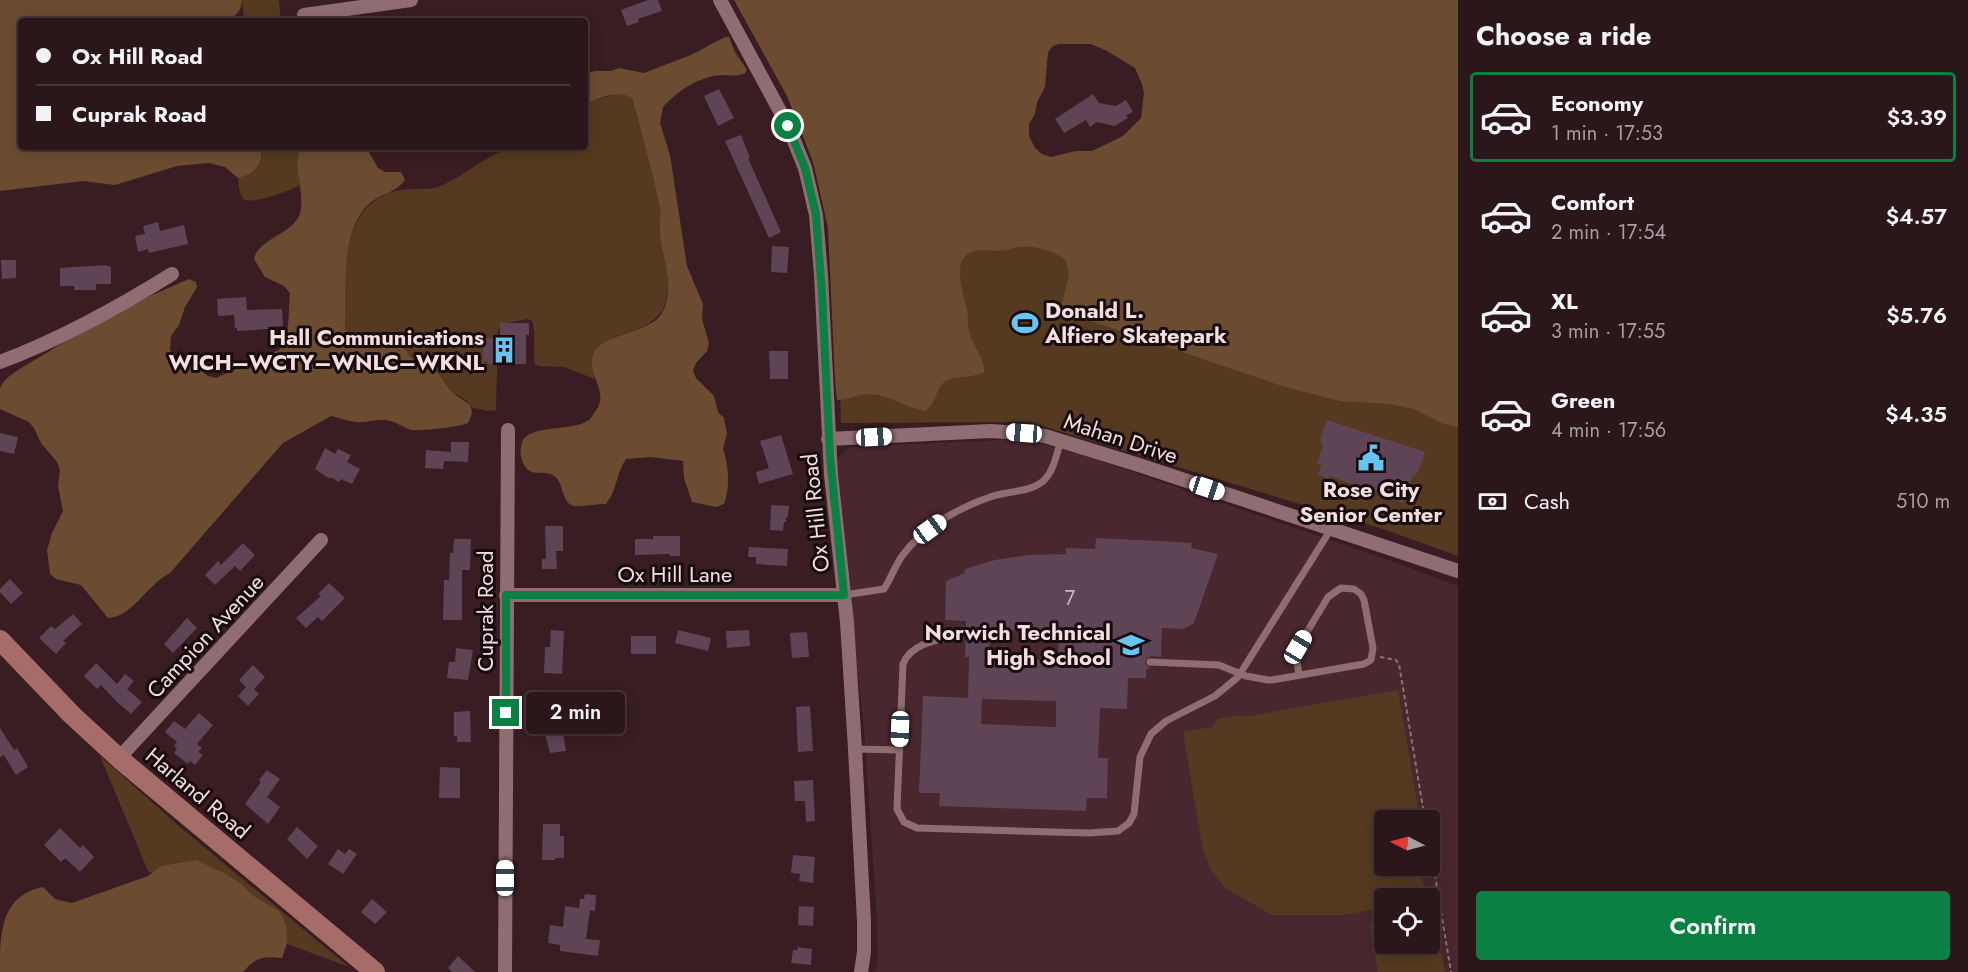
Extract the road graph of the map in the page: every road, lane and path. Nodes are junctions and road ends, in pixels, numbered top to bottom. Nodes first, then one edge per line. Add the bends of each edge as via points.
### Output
1 (411, 0) edge
2 (720, 0) edge
3 (304, 15) dead end
4 (172, 274) dead end
5 (0, 362) edge
6 (508, 430) dead end
7 (828, 440) junction
8 (1061, 440) junction
9 (1331, 529) junction
10 (321, 540) dead end
11 (1458, 571) edge
12 (506, 595) junction
13 (844, 595) junction
14 (953, 637) dead end
15 (0, 640) edge
16 (1373, 656) junction
17 (1150, 662) dead end
18 (1240, 674) junction
19 (1299, 675) junction
20 (855, 748) junction
21 (899, 750) junction
22 (119, 758) junction
23 (1423, 810) edge
24 (1440, 908) edge
25 (1441, 913) joint
26 (375, 972) edge
27 (505, 972) edge
28 (861, 972) edge
29 (1451, 972) edge

1 - 3 street
2 - 7 street, Ox Hill Road via 784,118 809,181 819,235
4 - 5 street via 122,304
6 - 12 street, Cuprak Road
7 - 8 street, Mahan Drive via 1000,431
7 - 13 street, Ox Hill Road
8 - 9 street, Mahan Drive
8 - 13 lane via 1052,468 1041,483 981,500 950,516 906,552 884,589
9 - 11 street, Mahan Drive
9 - 18 lane
10 - 22 street, Campion Avenue
12 - 13 street, Ox Hill Lane
12 - 27 street, Cuprak Road
13 - 20 street, Ox Hill Road
14 - 21 lane via 923,645 904,660
15 - 22 main road, Harland Road
16 - 19 lane via 1364,664
16 - 19 lane via 1363,597 1354,589 1341,588 1328,597 1298,647
16 - 23 path via 1399,664
17 - 18 lane via 1219,665
18 - 19 lane via 1268,680
18 - 21 lane via 1215,696 1166,721 1151,734 1140,757 1134,814 1125,826 1111,833 913,828 904,822 897,809
20 - 21 lane
20 - 28 street, Ox Hill Road via 864,922
22 - 26 main road, Harland Road
24 - 25 path
25 - 29 path

